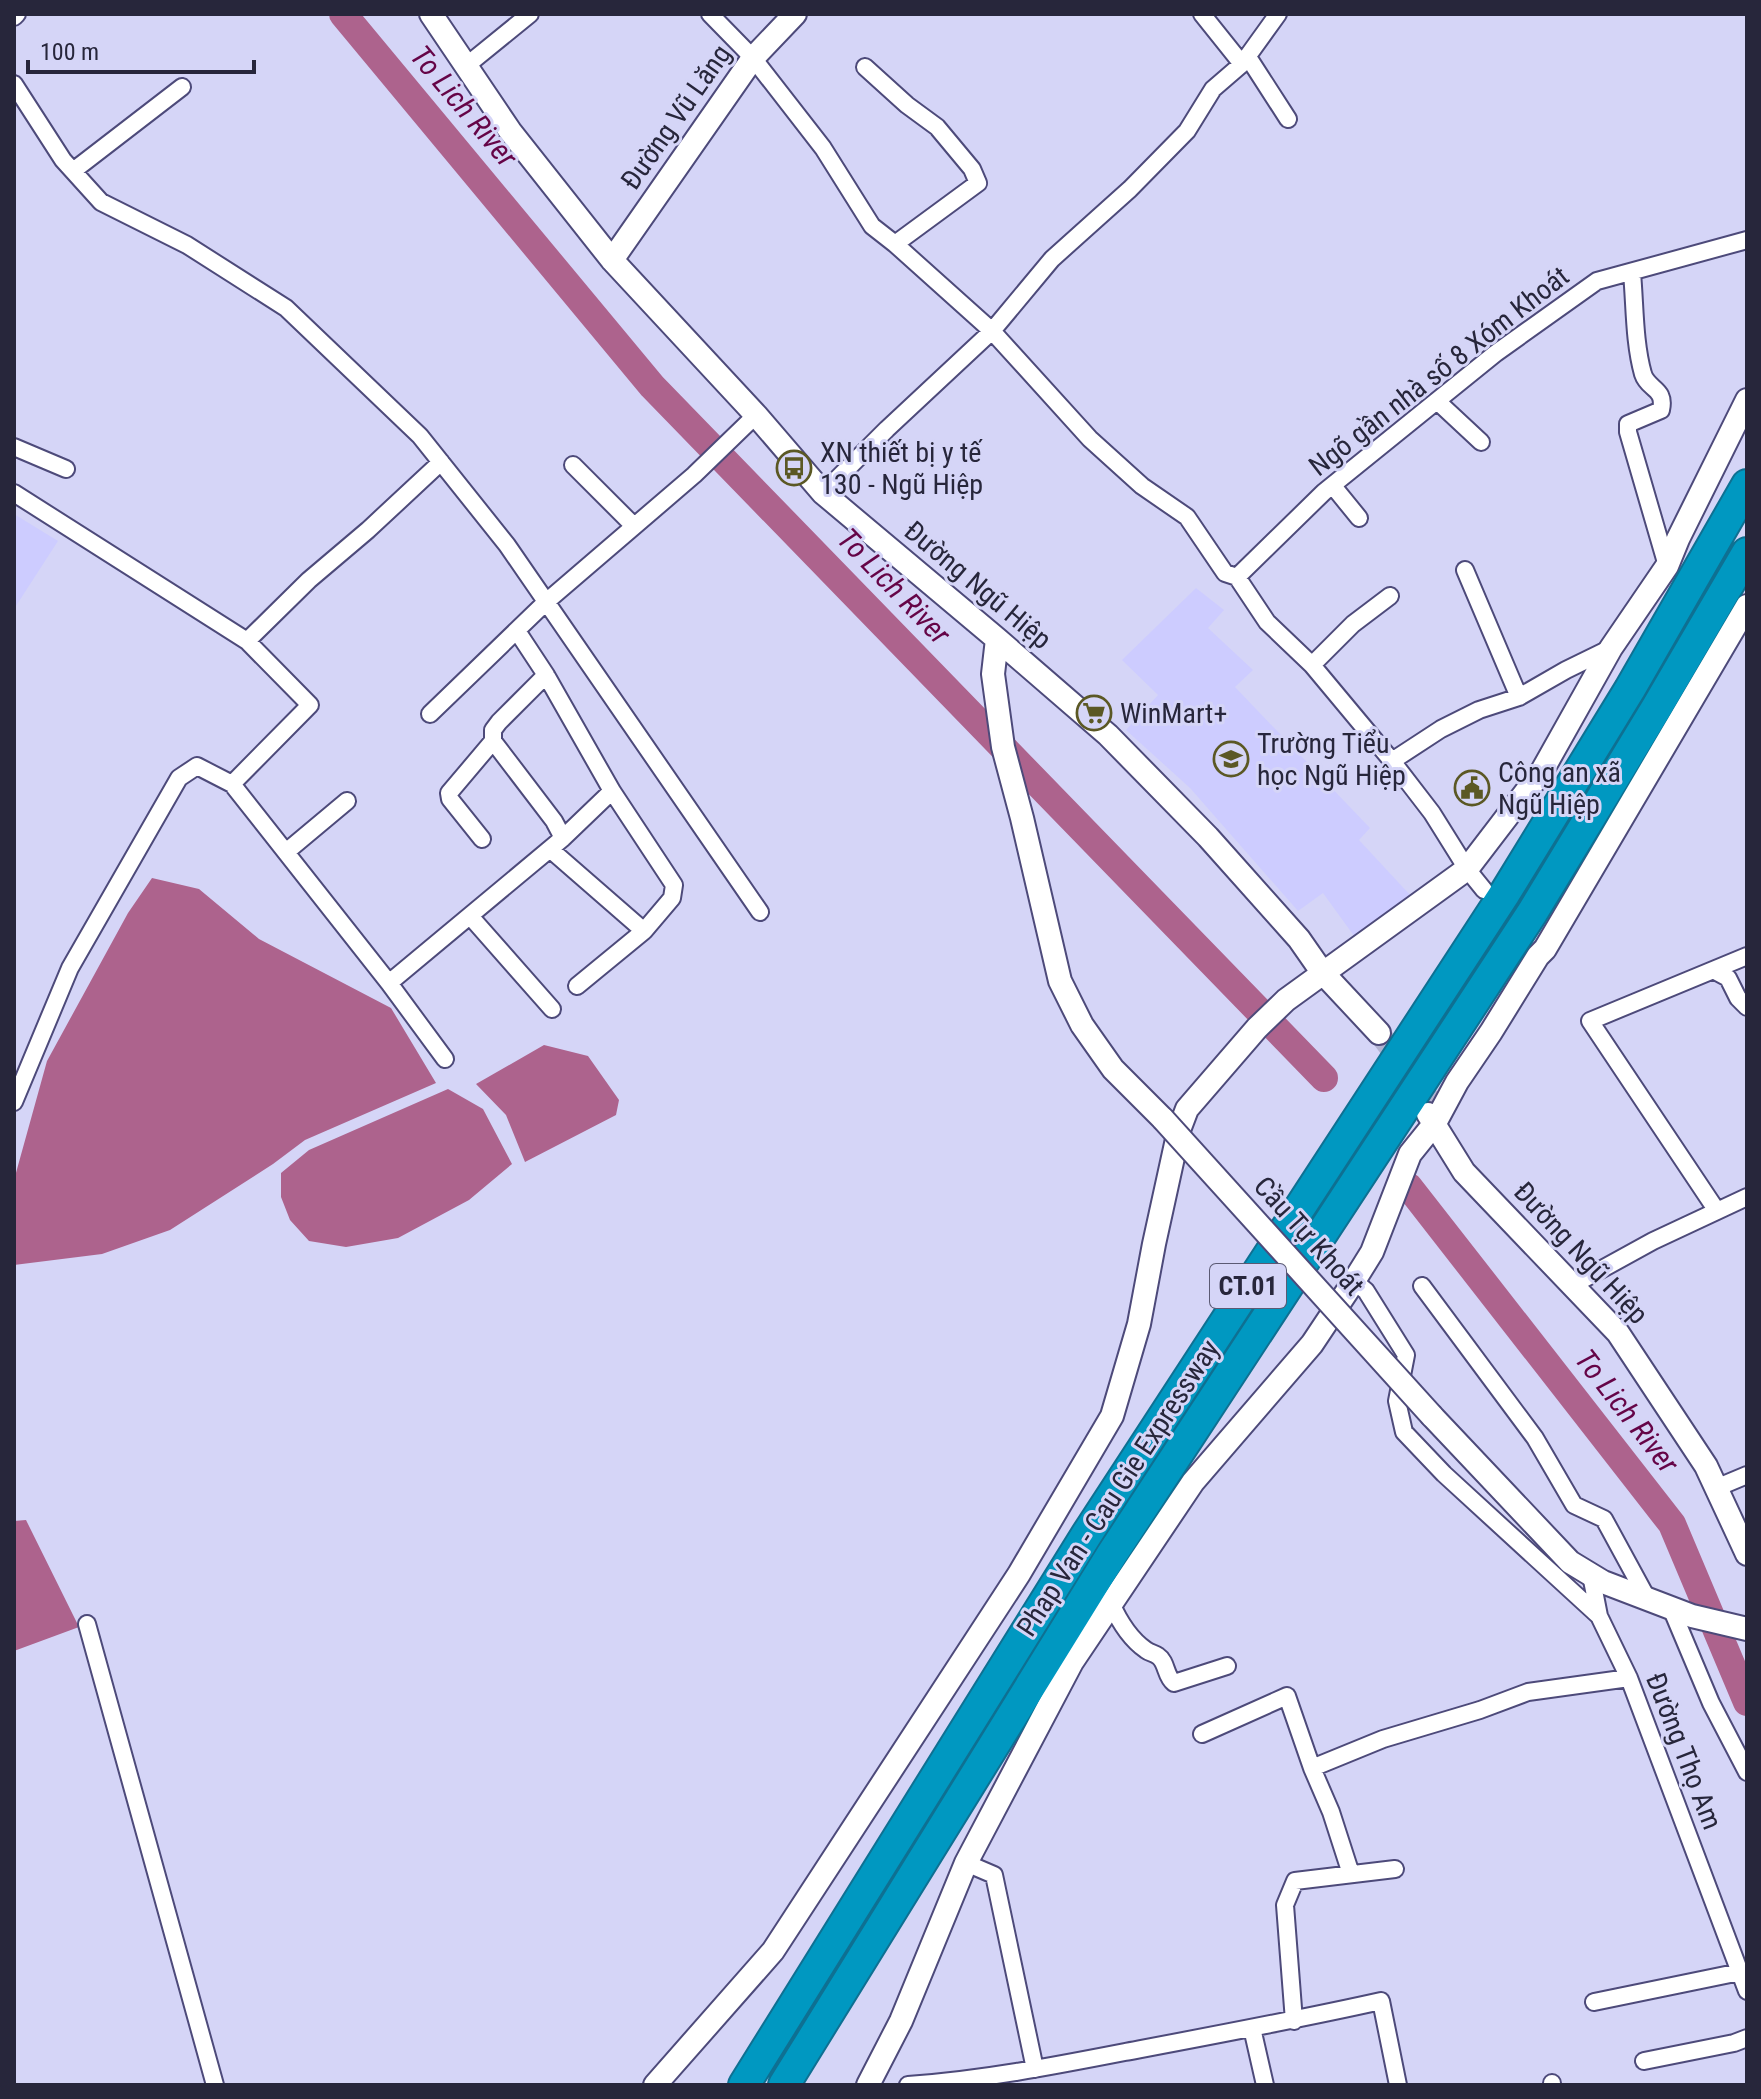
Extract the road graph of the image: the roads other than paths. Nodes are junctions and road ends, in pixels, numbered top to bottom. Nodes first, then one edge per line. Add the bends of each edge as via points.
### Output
1 (431, 14) edge
2 (530, 14) edge
3 (710, 14) edge
4 (795, 14) edge
5 (1202, 14) edge
6 (1278, 14) edge
7 (753, 58) junction
8 (1245, 61) junction
9 (466, 66) junction
10 (865, 67) dead end
11 (14, 84) edge
12 (182, 87) dead end
13 (1288, 119) dead end
14 (73, 171) junction
15 (1747, 240) edge
16 (895, 244) junction
17 (612, 260) junction
18 (1632, 273) junction
19 (992, 331) junction
20 (1747, 400) edge
21 (1437, 401) junction
22 (749, 421) junction
23 (1481, 442) dead end
24 (14, 447) edge
25 (441, 462) junction
26 (573, 465) dead end
27 (66, 469) dead end
28 (1747, 485) edge
29 (1333, 486) junction
30 (14, 493) edge
31 (823, 493) junction
32 (1359, 518) dead end
33 (634, 526) junction
34 (1747, 553) edge
35 (1667, 566) junction
36 (1465, 570) dead end
37 (1237, 577) junction
38 (1390, 596) dead end
39 (546, 602) junction
40 (1747, 606) edge
41 (517, 631) junction
42 (997, 639) junction
43 (247, 641) junction
44 (1611, 648) junction
45 (1312, 665) junction
46 (546, 675) junction
47 (1519, 697) junction
48 (430, 714) dead end
49 (493, 741) junction
50 (1392, 761) junction
51 (232, 784) junction
52 (612, 791) junction
53 (347, 801) dead end
54 (482, 839) dead end
55 (557, 844) junction
56 (286, 852) junction
57 (1467, 869) junction
58 (1484, 890) dead end
59 (760, 912) dead end
60 (470, 916) junction
61 (644, 931) junction
62 (1747, 956) edge
63 (1715, 971) junction
64 (1322, 972) junction
65 (389, 983) junction
66 (577, 986) dead end
67 (1747, 1007) edge
68 (552, 1009) dead end
69 (1376, 1036) tunnel mouth
70 (445, 1059) dead end
71 (14, 1102) edge
72 (1433, 1115) junction
73 (1747, 1197) edge
74 (1717, 1211) junction
75 (1354, 1281) junction
76 (1573, 1285) junction
77 (1422, 1286) dead end
78 (1747, 1475) edge
79 (1716, 1488) junction
80 (1747, 1554) edge
81 (1591, 1575) junction
82 (1647, 1598) junction
83 (1111, 1603) junction
84 (1671, 1608) junction
85 (1599, 1616) junction
86 (87, 1624) dead end
87 (1747, 1629) edge
88 (1227, 1666) dead end
89 (1629, 1678) junction
90 (1202, 1734) dead end
91 (1312, 1768) junction
92 (1747, 1772) edge
93 (966, 1863) junction
94 (1395, 1869) dead end
95 (1351, 1874) junction
96 (1740, 1972) junction
97 (1747, 1991) edge
98 (1594, 2002) dead end
99 (1294, 2021) junction
100 (1252, 2028) junction
101 (1747, 2038) edge
102 (1644, 2061) dead end
103 (1029, 2075) edge
104 (215, 2085) edge
105 (655, 2085) edge
106 (744, 2085) edge
107 (784, 2085) edge
108 (868, 2085) edge
109 (908, 2085) edge
110 (1265, 2085) edge
111 (1398, 2085) edge

1 - 9 street, Đường Ngũ Hiệp
2 - 9 street
3 - 7 street
4 - 7 street, Đường Vũ Lăng
5 - 8 street
6 - 8 street
7 - 16 street via 823,148 872,226
7 - 17 street, Đường Vũ Lăng
8 - 13 street
8 - 19 street via 1213,89 1187,131 1052,259
9 - 17 street, Đường Ngũ Hiệp
10 - 16 street via 937,127 978,183
11 - 14 street
12 - 14 street
14 - 25 street via 101,202 187,245 286,308
15 - 18 street, Ngõ gần nhà số 8 Xóm Khoát
16 - 19 street
17 - 22 street, Đường Ngũ Hiệp
18 - 21 street, Ngõ gần nhà số 8 Xóm Khoát via 1597,281
18 - 35 street via 1644,378 1663,403 1661,410 1628,424 1628,432
19 - 31 street
19 - 37 street via 1090,439 1142,486 1187,517 1225,573
20 - 35 street
21 - 23 street
21 - 29 street, Ngõ gần nhà số 8 Xóm Khoát
22 - 31 street, Đường Ngũ Hiệp
22 - 33 street
24 - 27 street
25 - 39 street
25 - 43 street
26 - 33 street
28 - 106 highway, Phap Van - Cau Gie Expressway / CT.01 via 1505,893 1087,1534
29 - 32 street
29 - 37 street, Ngõ gần nhà số 8 Xóm Khoát
30 - 43 street
31 - 42 street, Đường Ngũ Hiệp
33 - 39 street
34 - 107 highway, Phap Van - Cau Gie Expressway / CT.01 via 1532,913 1112,1554
35 - 44 street
36 - 47 street
37 - 45 street via 1267,622
38 - 45 street
39 - 41 street
39 - 59 street
40 - 72 street via 1545,949 1536,953 1491,1032
41 - 46 street
41 - 48 street
42 - 64 street, Đường Ngũ Hiệp via 1108,735 1208,837
42 - 81 street, Cầu Tự Khoát, bridge via 993,674 1002,739 1060,981 1082,1025 1113,1069 1432,1416 1570,1562
43 - 51 street via 310,705
44 - 47 street
44 - 57 street via 1542,771
45 - 50 street
46 - 49 street via 499,722
46 - 52 street
47 - 50 street via 1441,729
49 - 54 street via 449,793
49 - 55 street via 554,821
50 - 57 street
51 - 56 street
51 - 71 street via 197,766 179,778 70,968
52 - 55 street
52 - 61 street via 674,885 672,898
53 - 56 street
55 - 60 street
55 - 61 street
56 - 65 street
57 - 58 street
57 - 64 street
60 - 65 street
60 - 68 street
61 - 66 street
62 - 63 street
63 - 67 street via 1728,978
63 - 74 street via 1590,1021
64 - 69 street, Đường Ngũ Hiệp
64 - 105 street via 1257,1028 1187,1109 1139,1324 1112,1416 1019,1574 773,1951
65 - 70 street
72 - 75 street via 1410,1154 1372,1252
72 - 76 street, Đường Ngũ Hiệp via 1464,1172
73 - 74 street
74 - 76 street
75 - 83 street via 1312,1344 1193,1482
75 - 85 street via 1366,1291 1406,1355 1397,1401 1404,1432
76 - 79 street, Đường Ngũ Hiệp via 1618,1333
77 - 82 street via 1535,1438 1574,1505 1604,1519
78 - 79 street
79 - 80 street, Đường Ngũ Hiệp
81 - 82 street, Cầu Tự Khoát
81 - 85 street, Đường Thọ Am
82 - 84 street, Cầu Tự Khoát
83 - 88 street via 1131,1636 1158,1656 1174,1683
83 - 93 street via 1072,1662
84 - 87 street, Cầu Tự Khoát
84 - 92 street
85 - 89 street, Đường Thọ Am
86 - 104 street
89 - 91 street via 1528,1692
89 - 96 street, Đường Thọ Am
90 - 91 street via 1287,1696
91 - 95 street
93 - 103 street via 994,1875
93 - 108 street via 901,2021
94 - 95 street
95 - 99 street via 1295,1881 1285,1905
96 - 97 street, Đường Thọ Am
96 - 98 street
99 - 100 street
99 - 111 street via 1381,2001
100 - 103 street
100 - 110 street
101 - 102 street
103 - 109 street

